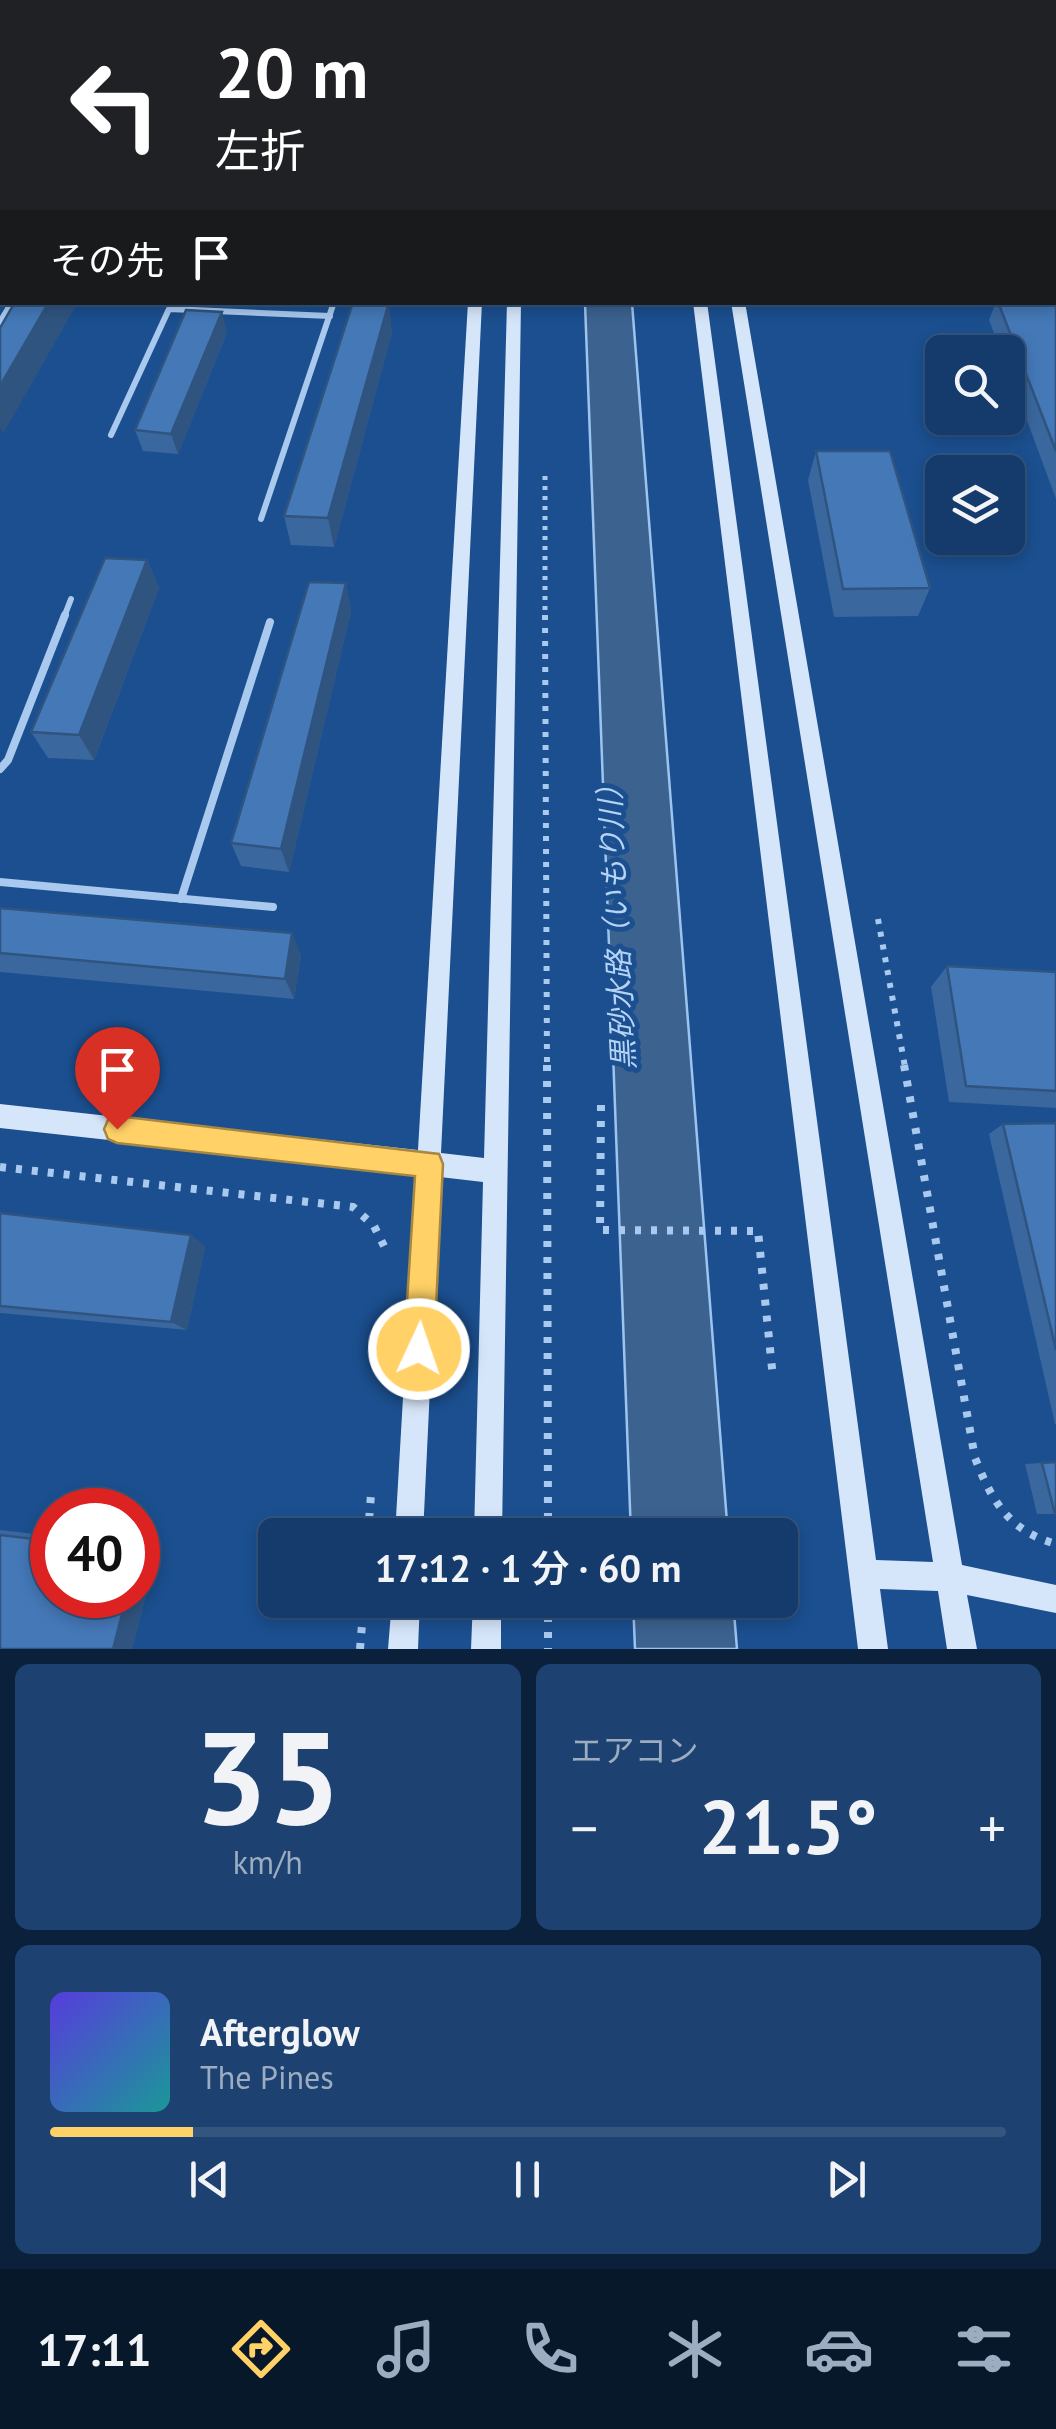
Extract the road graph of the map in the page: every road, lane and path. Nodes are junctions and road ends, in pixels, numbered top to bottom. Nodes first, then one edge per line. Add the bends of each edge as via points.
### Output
1 (333, 305) edge
2 (475, 305) edge
3 (514, 305) edge
4 (700, 305) edge
5 (739, 305) edge
6 (330, 316) junction
7 (110, 435) dead end
8 (544, 462) dead end
9 (261, 519) dead end
10 (71, 599) dead end
11 (270, 622) dead end
12 (0, 768) edge
13 (0, 882) edge
14 (181, 899) junction
15 (273, 907) dead end
16 (876, 913) dead end
17 (601, 1105) dead end
18 (0, 1116) edge
19 (429, 1164) junction
20 (0, 1167) edge
21 (496, 1170) junction
22 (386, 1273) dead end
23 (773, 1378) dead end
24 (372, 1479) dead end
25 (369, 1518) edge
26 (410, 1518) edge
27 (488, 1518) edge
28 (548, 1518) edge
29 (1056, 1544) edge
30 (864, 1574) junction
31 (951, 1577) junction
32 (1056, 1599) edge
33 (363, 1618) edge
34 (405, 1618) edge
35 (487, 1618) edge
36 (548, 1618) edge
37 (360, 1649) edge
38 (403, 1649) edge
39 (486, 1649) edge
40 (548, 1649) edge
41 (874, 1649) edge
42 (962, 1649) edge

1 - 6 lane
2 - 19 street
3 - 21 street
4 - 30 street
5 - 31 street
6 - 7 lane via 169,309
6 - 9 lane
8 - 28 path
10 - 12 lane
11 - 14 lane
13 - 14 lane
14 - 15 lane
16 - 29 path via 974,1458 994,1508 1038,1540
17 - 23 path via 600,1230 758,1231
18 - 19 street
19 - 21 street
19 - 26 street
20 - 22 path via 353,1208 385,1242
21 - 27 street
24 - 25 path
30 - 31 street
30 - 41 street
31 - 32 street
31 - 42 street
33 - 37 path
34 - 38 street
35 - 39 street
36 - 40 path

